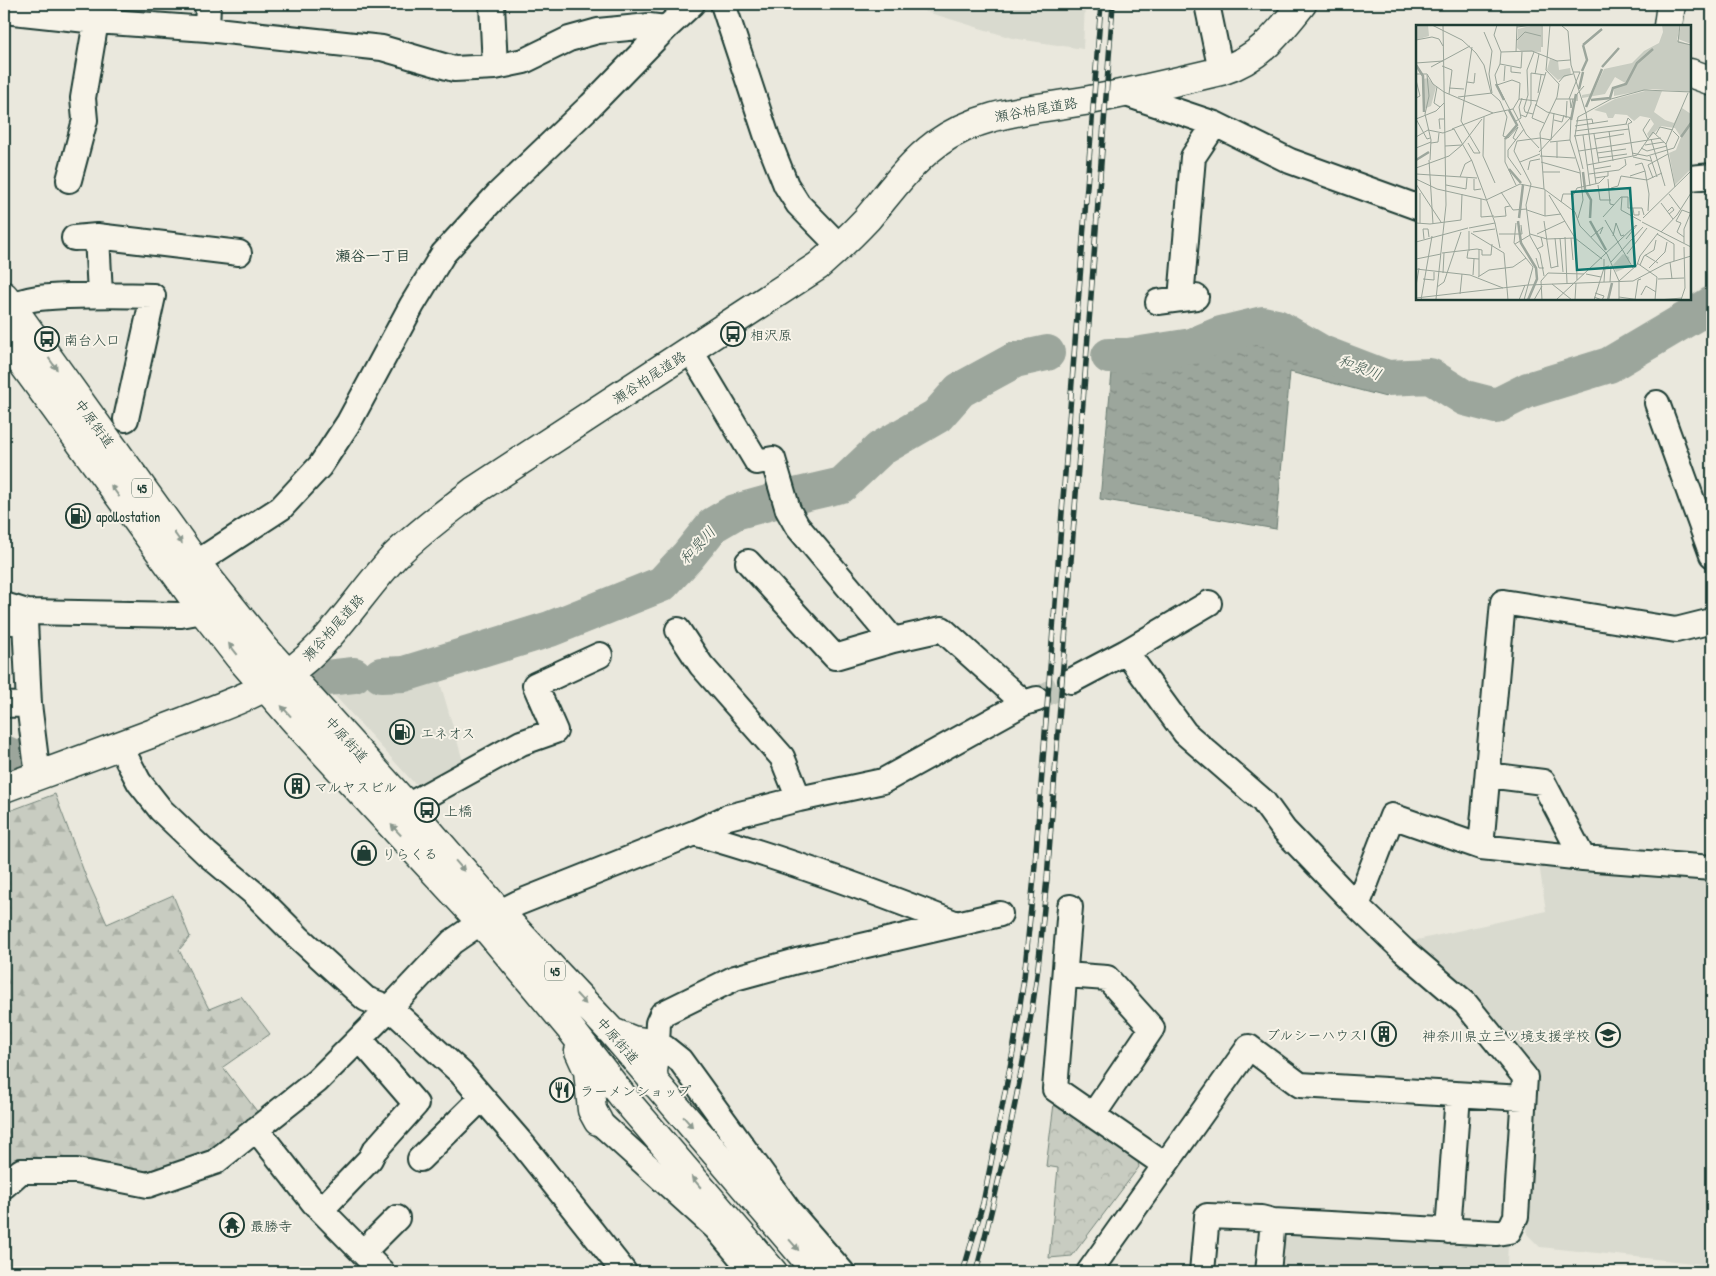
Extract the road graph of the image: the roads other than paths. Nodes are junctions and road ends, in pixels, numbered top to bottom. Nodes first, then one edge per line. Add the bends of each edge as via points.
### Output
1 (208, 4) edge
2 (492, 4) edge
3 (692, 4) edge
4 (723, 4) edge
5 (1207, 4) edge
6 (1302, 4) edge
7 (1671, 4) edge
8 (4, 11) edge
9 (96, 21) junction
10 (1668, 25) edge
11 (666, 28) junction
12 (207, 29) junction
13 (495, 67) junction
14 (1221, 71) junction
15 (1691, 73) edge
16 (1712, 81) edge
17 (1123, 93) junction
18 (1215, 124) junction
19 (1712, 176) edge
20 (1691, 178) edge
21 (69, 180) dead end
22 (1416, 206) edge
23 (840, 247) junction
24 (239, 253) dead end
25 (100, 294) junction
26 (1179, 299) dead end
27 (7, 301) edge
28 (4, 338) edge
29 (690, 350) junction
30 (1657, 403) dead end
31 (126, 419) dead end
32 (1712, 555) edge
33 (748, 562) dead end
34 (196, 563) junction
35 (1209, 603) dead end
36 (4, 605) edge
37 (203, 611) junction
38 (19, 618) edge
39 (1712, 621) edge
40 (678, 630) dead end
41 (893, 640) junction
42 (1126, 652) junction
43 (600, 655) dead end
44 (276, 680) junction
45 (1071, 681) tunnel mouth
46 (29, 704) junction
47 (4, 705) edge
48 (120, 746) junction
49 (1488, 775) junction
50 (38, 776) junction
51 (4, 788) edge
52 (800, 799) junction
53 (408, 806) junction
54 (694, 833) junction
55 (1481, 847) junction
56 (1583, 858) junction
57 (1712, 868) edge
58 (1357, 906) junction
59 (1070, 907) dead end
60 (1000, 914) dead end
61 (490, 917) junction
62 (957, 924) junction
63 (1065, 975) junction
64 (390, 1008) junction
65 (569, 1027) junction
66 (612, 1032) junction
67 (360, 1039) junction
68 (656, 1044) junction
69 (654, 1083) junction
70 (1458, 1095) junction
71 (482, 1098) junction
72 (624, 1098) junction
73 (1523, 1098) junction
74 (1093, 1115) junction
75 (598, 1121) junction
76 (256, 1128) junction
77 (420, 1159) dead end
78 (1165, 1165) junction
79 (4, 1186) edge
80 (321, 1210) junction
81 (397, 1218) dead end
82 (1273, 1221) junction
83 (1448, 1230) junction
84 (363, 1252) junction
85 (382, 1272) edge
86 (624, 1272) edge
87 (753, 1272) edge
88 (773, 1272) edge
89 (818, 1272) edge
90 (842, 1272) edge
91 (1089, 1272) edge
92 (1202, 1272) edge
93 (1268, 1272) edge

1 - 12 street
2 - 13 street
3 - 11 street
4 - 23 street via 786,185 798,204
5 - 14 street
6 - 14 main road, 瀬谷柏尾道路 via 1275,38 1236,66
7 - 10 main road
8 - 9 street
9 - 12 street
9 - 21 street via 83,98 85,120
11 - 13 street via 649,26 598,31 569,39 524,60
11 - 34 street via 498,194 443,254 349,422 320,466 281,508
12 - 13 street via 382,48 454,69
14 - 17 main road, 瀬谷柏尾道路
15 - 16 main road
17 - 18 street
17 - 23 main road, 瀬谷柏尾道路 via 1015,111 986,118 956,131 910,166
18 - 22 street via 1290,161
18 - 26 street via 1193,157
19 - 20 street
23 - 29 main road, 瀬谷柏尾道路 via 818,266
24 - 25 street via 86,237
25 - 27 street
25 - 31 street via 153,296
27 -> 34 main road, 中原街道 / 45
37 -> 28 main road, 中原街道 / 45
29 - 41 street via 757,462 773,459 785,500 797,526
29 - 44 main road, 瀬谷柏尾道路 via 474,492 420,533 394,557 321,643
30 - 32 street
33 - 41 street via 835,657
34 - 44 main road, 中原街道 / 45
35 - 42 street
36 - 38 street
37 - 38 street via 181,615
44 -> 37 main road, 中原街道 / 45 via 239,657
38 - 46 street
39 - 49 street via 1676,630 1503,602
40 - 52 street via 700,666 782,757
41 - 52 street via 942,629 1030,701 883,782
42 - 45 street
42 - 58 street via 1185,734 1263,801 1284,830
43 - 53 street via 535,685 555,731 520,743
44 - 48 main road, 瀬谷柏尾道路 via 223,706
44 - 53 main road, 中原街道 / 45
61 -> 44 main road, 中原街道 / 45
46 - 47 street
46 - 50 street
48 - 50 main road, 瀬谷柏尾道路
48 - 64 street via 139,782 161,810 366,1000
49 - 55 street
49 - 56 street via 1543,782
50 - 51 main road, 瀬谷柏尾道路
52 - 54 street via 728,817
53 -> 61 main road, 中原街道 / 45
54 - 61 street
54 - 62 street via 870,890
55 - 56 street
55 - 58 street via 1392,816
56 - 57 street
58 - 73 street via 1465,1003 1525,1077
59 - 63 street
60 - 62 street
61 - 64 street via 452,942
61 - 65 main road, 中原街道 / 45
61 -> 66 main road, 中原街道 / 45
62 - 68 street via 735,978 662,1014
63 - 74 street via 1055,1089
63 - 74 street via 1107,978 1152,1028
64 - 67 street
64 - 71 street via 461,1073
65 - 72 main road, 中原街道 / 45
65 - 75 main road via 588,1071 592,1110
66 - 68 main road
66 - 69 main road, 中原街道 / 45
67 - 76 street via 317,1081
67 - 80 street via 416,1104
68 - 69 main road
68 - 90 street via 680,1060 790,1212
69 -> 89 main road, 中原街道 / 45
70 - 73 street
70 - 78 street via 1300,1086 1249,1048
70 - 83 street
71 - 77 street
71 - 86 street
72 - 75 main road via 603,1103 598,1110
88 -> 72 main road, 中原街道 / 45
73 - 83 street via 1516,1216 1509,1231
74 - 78 street
75 - 87 street via 716,1228
76 - 79 street via 215,1162 148,1185 77,1171 21,1171
76 - 80 street
78 - 91 street
80 - 84 street
81 - 84 street
82 - 83 street
82 - 92 street via 1206,1216
82 - 93 street
84 - 85 street

